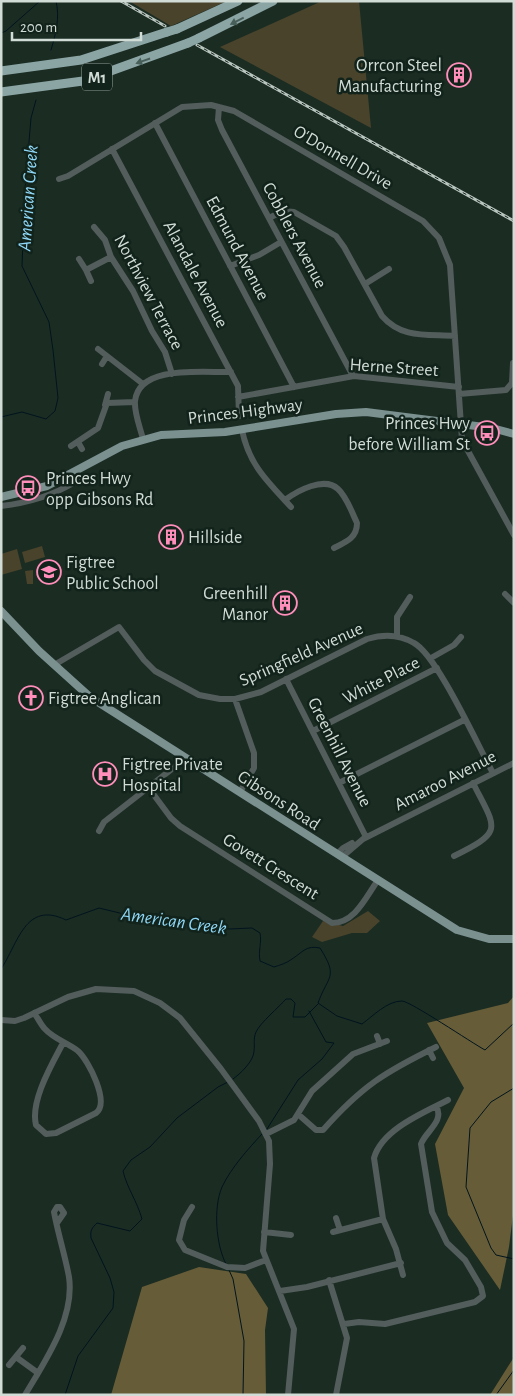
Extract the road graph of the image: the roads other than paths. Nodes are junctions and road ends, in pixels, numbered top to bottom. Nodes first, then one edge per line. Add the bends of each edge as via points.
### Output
1 (238, 1) edge
2 (273, 1) edge
3 (1, 71) edge
4 (1, 92) edge
5 (219, 107) junction
6 (155, 123) junction
7 (112, 149) junction
8 (59, 178) dead end
9 (269, 218) junction
10 (94, 227) dead end
11 (281, 242) junction
12 (111, 257) junction
13 (79, 259) dead end
14 (230, 266) junction
15 (389, 269) dead end
16 (86, 270) junction
17 (91, 281) dead end
18 (364, 284) junction
19 (455, 336) junction
20 (98, 349) dead end
21 (107, 356) junction
22 (102, 364) dead end
23 (513, 364) edge
24 (230, 372) junction
25 (172, 374) junction
26 (353, 376) junction
27 (142, 384) junction
28 (294, 387) junction
29 (459, 390) junction
30 (108, 394) dead end
31 (238, 397) junction
32 (135, 402) junction
33 (105, 405) junction
34 (239, 416) dead end
35 (461, 424) junction
36 (242, 430) junction
37 (504, 430) junction
38 (514, 430) edge
39 (514, 434) edge
40 (143, 439) junction
41 (78, 442) junction
42 (70, 446) dead end
43 (82, 449) dead end
44 (74, 472) junction
45 (1, 498) edge
46 (285, 500) junction
47 (1, 506) edge
48 (291, 507) dead end
49 (514, 535) edge
50 (334, 548) dead end
51 (505, 594) dead end
52 (410, 597) dead end
53 (514, 603) edge
54 (1, 612) edge
55 (397, 636) junction
56 (461, 638) dead end
57 (430, 658) junction
58 (54, 665) junction
59 (436, 668) junction
60 (286, 680) junction
61 (235, 699) junction
62 (464, 720) junction
63 (313, 731) junction
64 (186, 758) junction
65 (514, 762) edge
66 (492, 773) junction
67 (473, 782) junction
68 (339, 783) junction
69 (148, 787) junction
70 (240, 792) junction
71 (99, 831) dead end
72 (364, 838) junction
73 (340, 856) junction
74 (454, 856) dead end
75 (378, 880) junction
76 (514, 939) edge
77 (34, 1013) junction
78 (1, 1020) edge
79 (377, 1036) dead end
80 (63, 1043) junction
81 (433, 1058) dead end
82 (448, 1100) dead end
83 (436, 1106) junction
84 (299, 1115) junction
85 (266, 1134) junction
86 (192, 1207) dead end
87 (336, 1218) dead end
88 (383, 1219) junction
89 (57, 1224) dead end
90 (264, 1232) junction
91 (291, 1235) dead end
92 (266, 1260) junction
93 (401, 1263) junction
94 (403, 1275) dead end
95 (329, 1280) junction
96 (280, 1291) junction
97 (344, 1324) junction
98 (23, 1348) dead end
99 (16, 1357) junction
100 (8, 1365) dead end
101 (38, 1373) junction
102 (25, 1395) edge
103 (288, 1395) edge
104 (336, 1395) edge

1 - 3 highway, M1, bridge via 177,29 81,60
2 -> 4 highway, M1, bridge via 188,43 83,82
5 - 6 street, O'Donnell Drive via 201,104 182,107
5 - 9 street, Cobblers Avenue via 218,120 222,130
5 - 19 street, O'Donnell Drive via 234,111 430,227 449,257
6 - 7 street, O'Donnell Drive
6 - 14 street, Edmund Avenue
7 - 8 street, O'Donnell Drive via 68,176
7 - 24 street, Alandale Avenue
9 - 11 street, Cobblers Avenue
9 - 18 street via 282,211 294,212 336,236
10 - 12 street, Northview Terrace via 105,240
11 - 14 street
11 - 26 street, Cobblers Avenue
12 - 16 street
12 - 25 street, Northview Terrace via 166,352
13 - 16 street
14 - 28 street, Edmund Avenue
15 - 18 street
16 - 17 street
18 - 19 street via 382,316 402,333
19 - 29 street, O'Donnell Drive
20 - 21 street
21 - 22 street
21 - 27 street
23 - 29 street, Herne Street via 512,384 506,390
24 - 25 street
24 - 31 street, Alandale Avenue via 238,386
25 - 27 street via 156,376
26 - 28 street, Herne Street
26 - 29 street, Herne Street
27 - 32 street
28 - 31 street, Herne Street
29 - 35 street, O'Donnell Drive
30 - 33 street
31 - 34 street, Alandale Avenue
32 - 33 street via 109,402
32 - 40 street
33 - 41 street via 98,428
35 - 36 main road, Princes Highway via 357,412
35 - 37 main road, Princes Highway
35 - 49 street, O'Donnell Drive via 464,445
36 - 40 main road, Princes Highway
36 - 46 street via 248,455 262,476
37 - 38 main road, Princes Highway
37 - 39 main road, Princes Highway
40 - 44 main road, Princes Highway via 122,446
41 - 42 street
41 - 43 street
44 - 45 main road, Princes Highway via 33,491
44 - 47 street via 75,482 52,494
46 - 48 street
46 - 50 street via 300,489 319,485 331,485 340,490 357,528 352,539
51 - 53 street
52 - 55 street via 397,617
54 - 58 main road, Gibsons Road
55 - 57 street via 414,642
55 - 60 street, Springfield Avenue via 382,635 367,640
56 - 57 street
57 - 59 street
58 - 61 street, Springfield Avenue via 119,627 155,671 199,695
58 - 64 main road, Gibsons Road via 90,697
59 - 62 street
59 - 63 street, White Place
60 - 61 street, Springfield Avenue via 261,692
60 - 63 street, Greenhill Avenue
61 - 70 street via 254,754 254,768
62 - 66 street
62 - 68 street
63 - 68 street, Greenhill Avenue
64 - 69 street
64 - 70 main road, Gibsons Road
65 - 66 street, Amaroo Avenue
66 - 67 street, Amaroo Avenue
67 - 72 street, Amaroo Avenue
67 - 74 street via 490,818 491,830 485,840
68 - 72 street, Greenhill Avenue
69 - 71 street via 104,822
69 - 75 street, Govett Crescent via 170,818 180,826 332,922 340,923 352,918
70 - 73 main road, Gibsons Road
72 - 73 street, Amaroo Avenue via 343,848
73 - 75 main road, Gibsons Road
75 - 76 main road, Gibsons Road via 457,930 489,939
77 - 78 street via 15,1021
77 - 80 street via 45,1029
77 - 85 street via 68,996 96,989 134,992 170,1010 204,1047 248,1104
79 - 84 street via 384,1042 344,1061 312,1091
80 - 80 street via 77,1051 89,1065 102,1105 96,1113 56,1133 46,1134 36,1125 37,1107 44,1079
81 - 84 street via 433,1049 390,1070 364,1088 324,1130 316,1130
82 - 83 street
83 - 88 street via 404,1124 375,1154
83 - 97 street via 439,1118 421,1144 430,1206 447,1244 465,1260 484,1296 475,1302 385,1324
84 - 85 street via 288,1125
85 - 90 street via 270,1164
86 - 92 street via 184,1220 179,1240 185,1250 227,1267 245,1268
87 - 88 street via 336,1231
88 - 93 street
89 - 101 street via 69,1278 68,1304
90 - 91 street
90 - 92 street
92 - 96 street
93 - 94 street
93 - 95 street
95 - 96 street
95 - 97 street
96 - 103 street via 294,1329
97 - 104 street via 347,1338
98 - 99 street
99 - 100 street
99 - 101 street
101 - 102 street

